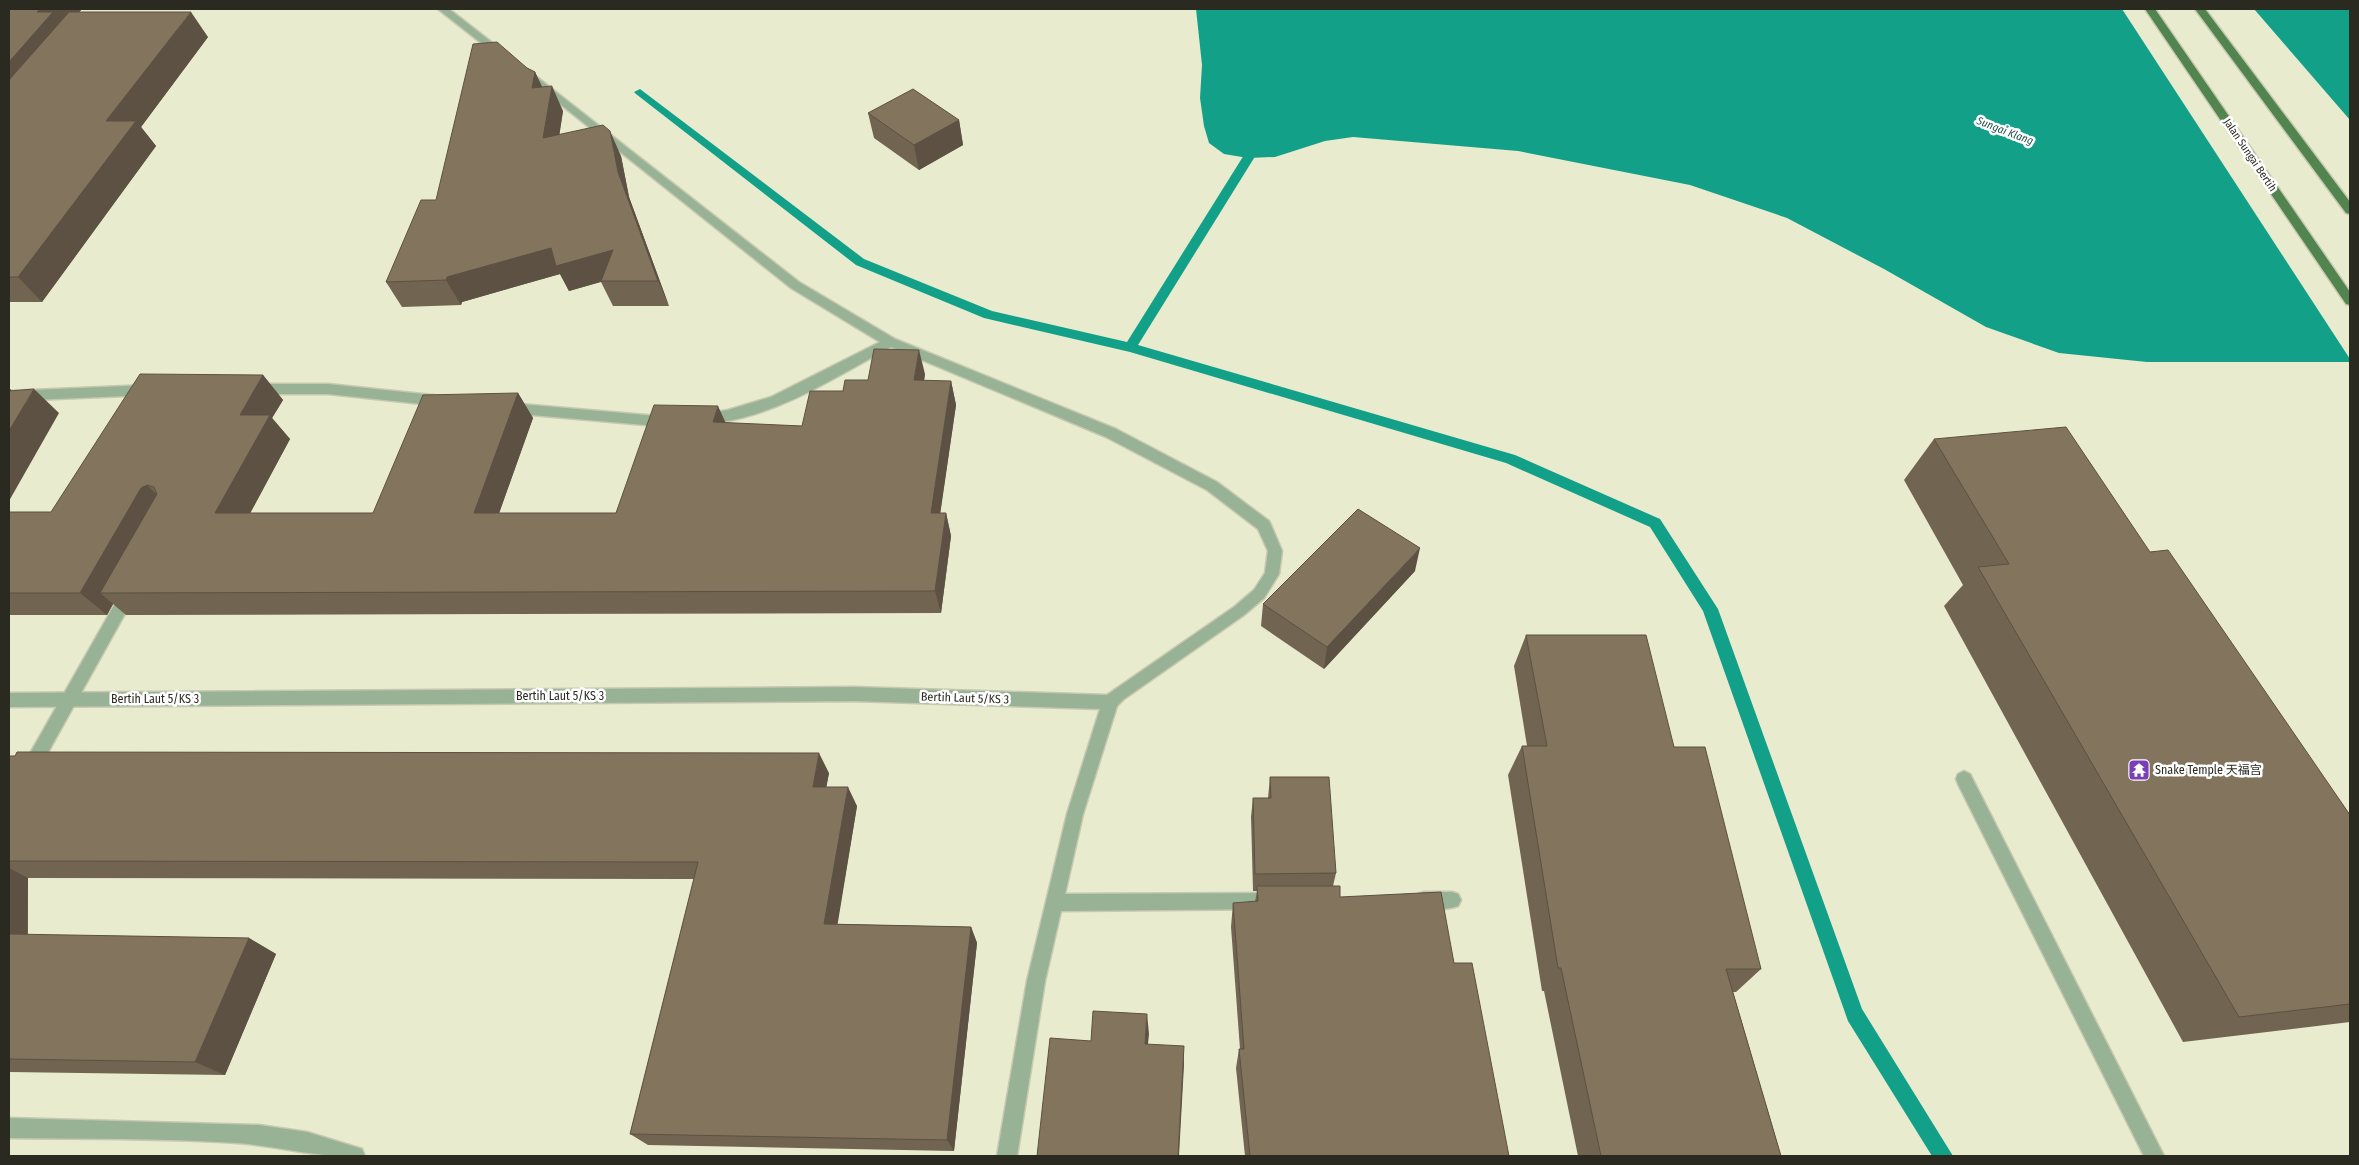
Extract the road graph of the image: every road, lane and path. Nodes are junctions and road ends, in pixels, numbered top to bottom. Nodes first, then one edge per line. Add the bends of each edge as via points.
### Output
1 (443, 9) edge
2 (2150, 9) edge
3 (2200, 9) edge
4 (2350, 210) edge
5 (2350, 301) edge
6 (890, 342) junction
7 (241, 389) edge
8 (164, 390) edge
9 (9, 396) edge
10 (457, 402) edge
11 (497, 407) edge
12 (138, 577) edge
13 (69, 699) junction
14 (9, 700) edge
15 (1110, 702) junction
16 (1964, 779) dead end
17 (23, 782) edge
18 (1402, 900) edge
19 (1452, 900) dead end
20 (1294, 901) edge
21 (1055, 903) junction
22 (9, 1128) edge
23 (355, 1156) edge
24 (1007, 1156) edge
25 (2154, 1156) edge

1 - 6 street via 795,285
2 - 5 main road, Jalan Sungai Bertih
3 - 4 main road
6 - 11 street via 778,400 726,418 683,421 616,419
6 - 15 street via 1110,433 1212,486 1264,525 1274,551 1272,574 1259,594
7 - 10 street via 328,389
8 - 9 street
12 - 13 street
13 - 14 street, Bertih Laut 5/KS 3
13 - 15 street, Bertih Laut 5/KS 3 via 854,694
13 - 17 street
15 - 21 street via 1075,814
16 - 25 street
18 - 19 street
20 - 21 street
21 - 24 street via 1036,982
22 - 23 street via 221,1132 300,1139

